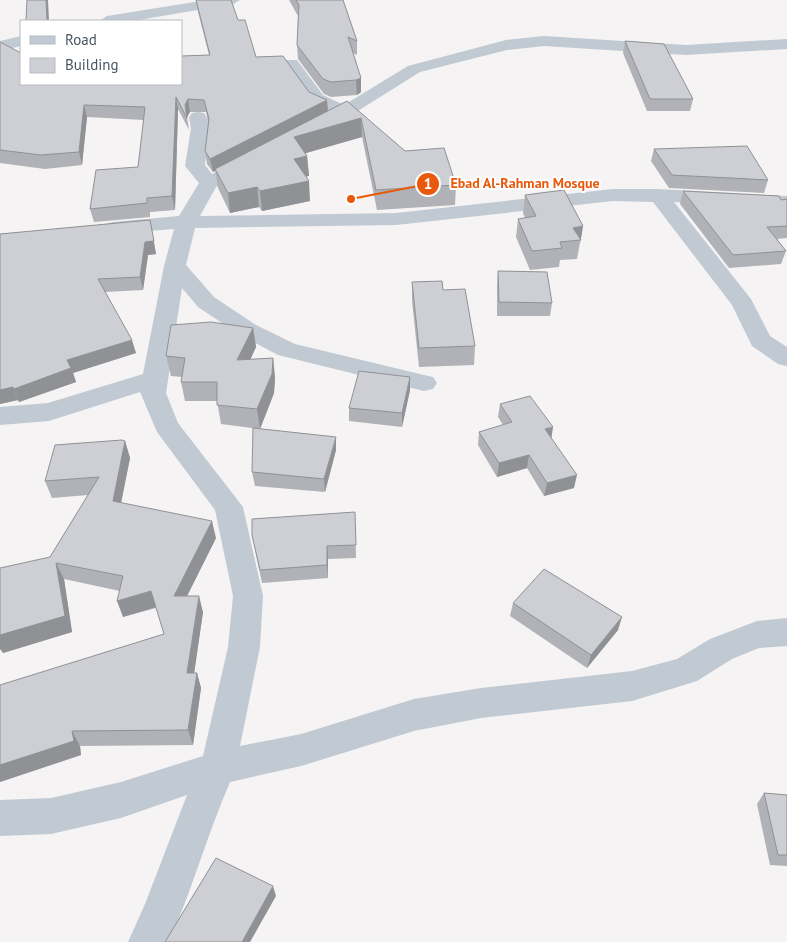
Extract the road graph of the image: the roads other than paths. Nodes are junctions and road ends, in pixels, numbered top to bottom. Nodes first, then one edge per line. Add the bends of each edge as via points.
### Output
1 (233, 0) edge
2 (113, 20) edge
3 (20, 41) edge
4 (787, 44) edge
5 (0, 46) edge
6 (291, 63) edge
7 (346, 112) junction
8 (198, 117) dead end
9 (308, 133) edge
10 (263, 156) edge
11 (209, 183) junction
12 (658, 195) junction
13 (787, 202) edge
14 (186, 222) junction
15 (91, 230) edge
16 (175, 266) junction
17 (787, 358) edge
18 (155, 379) junction
19 (424, 383) dead end
20 (0, 416) edge
21 (787, 632) edge
22 (218, 768) junction
23 (0, 818) edge
24 (148, 942) edge

1 - 2 street
3 - 5 street
4 - 7 street via 686,50 544,41 506,45 414,70
6 - 7 street via 317,99
7 - 9 street
8 - 11 street via 200,128 195,166
10 - 11 street
11 - 14 street
12 - 13 street
12 - 14 street via 613,195 396,219
12 - 17 street via 743,304 760,341
14 - 15 street
14 - 16 street
16 - 18 street
16 - 19 street via 206,302 248,330 287,350
18 - 20 street via 49,412
18 - 22 street via 154,393 166,426 229,507 248,596 244,647
21 - 22 street via 757,635 720,649 685,671 632,686 414,715 301,750
22 - 23 street via 121,800 51,816
22 - 24 street

